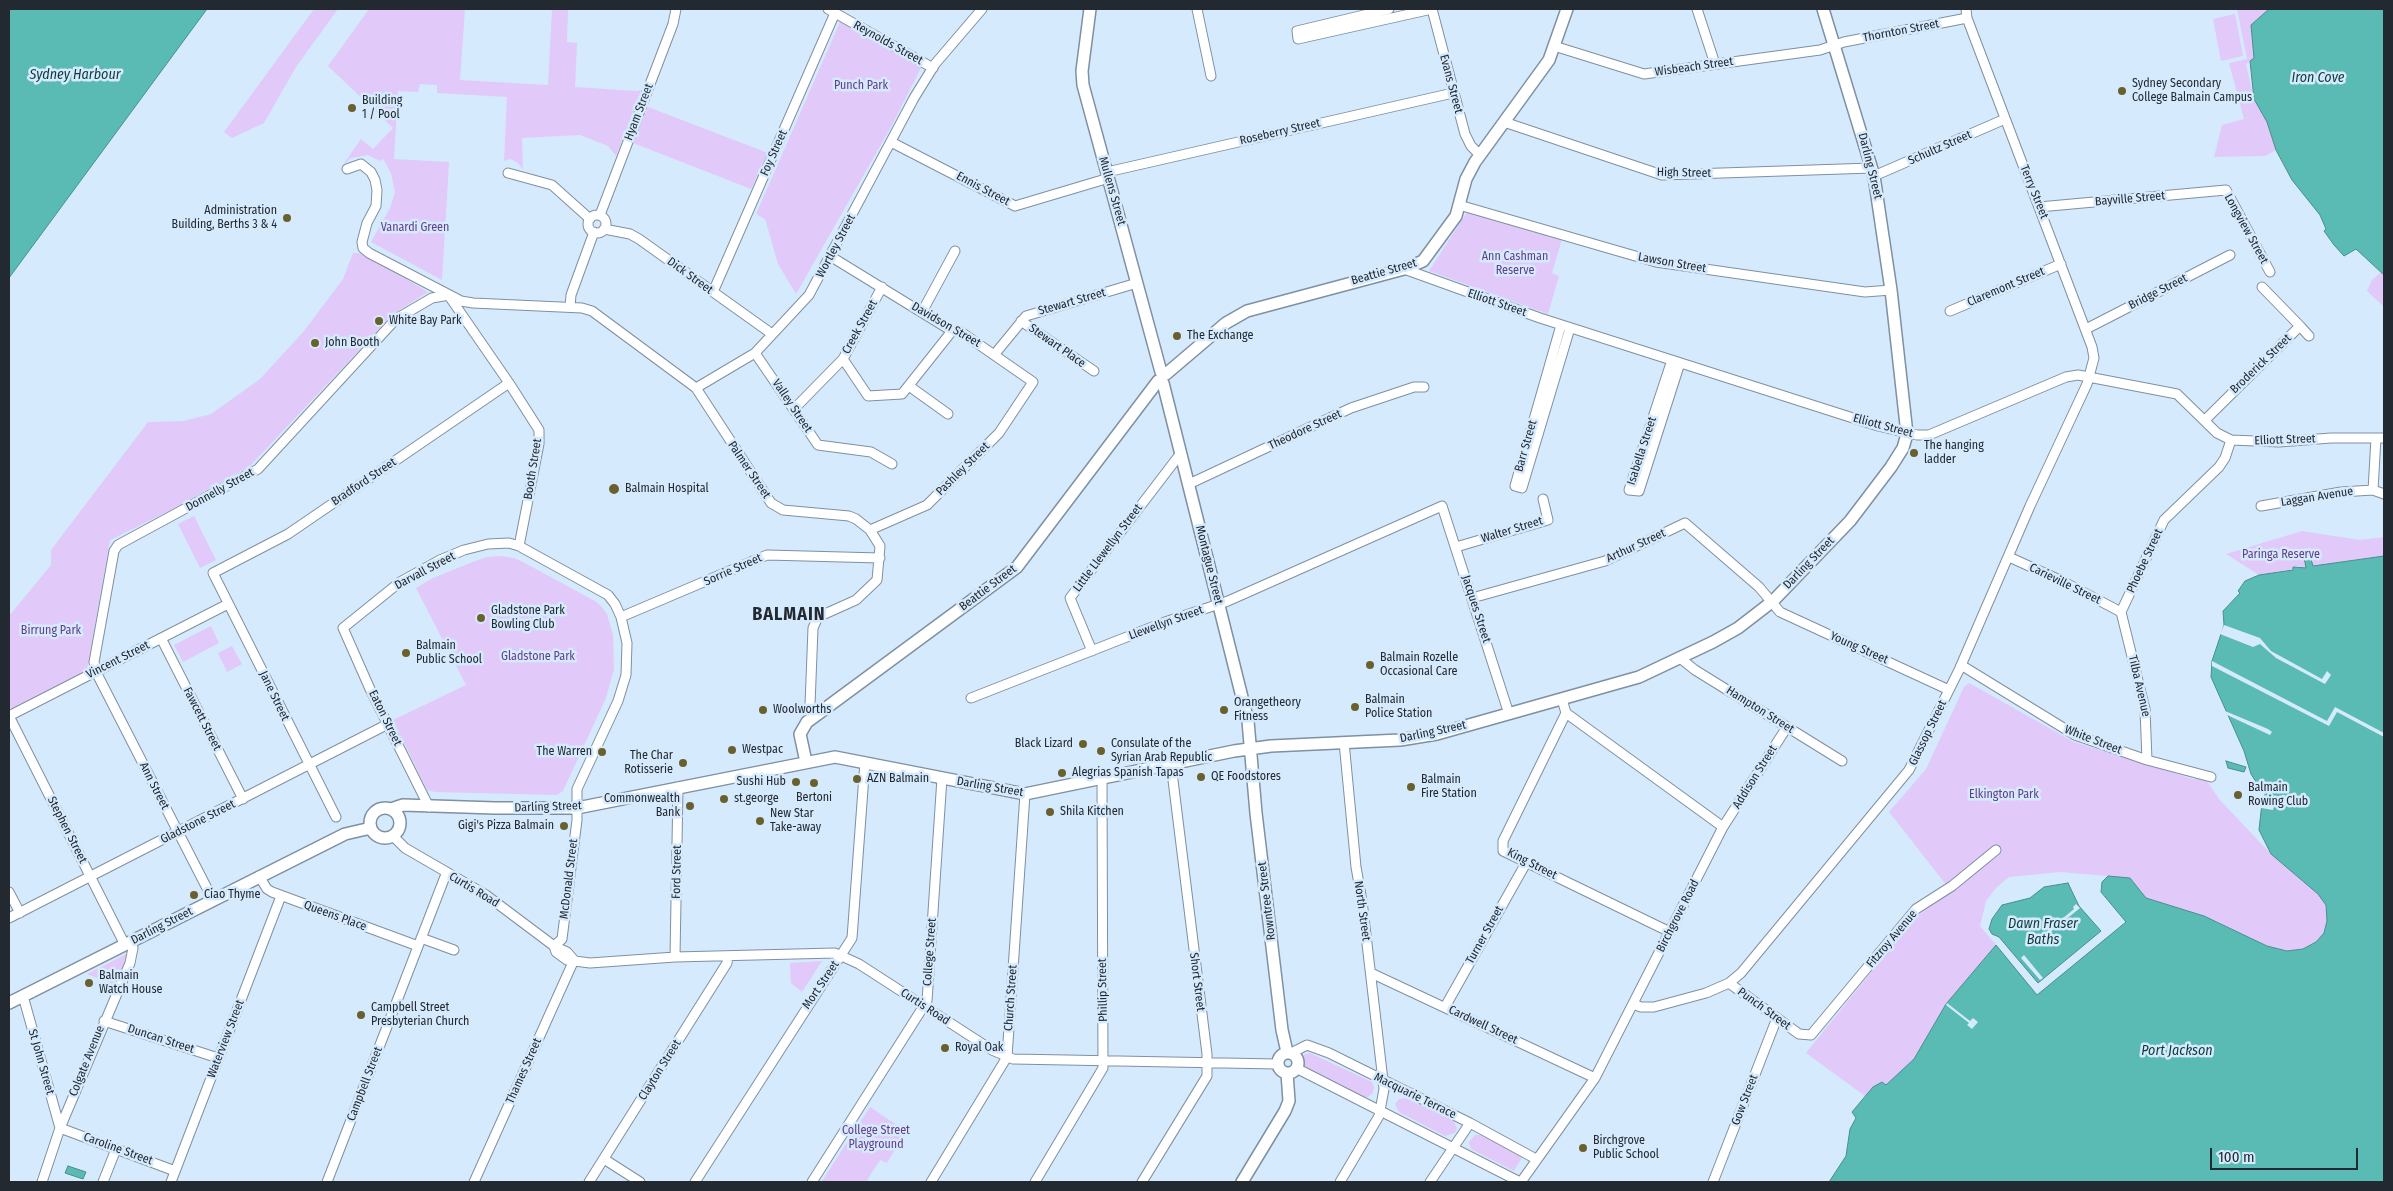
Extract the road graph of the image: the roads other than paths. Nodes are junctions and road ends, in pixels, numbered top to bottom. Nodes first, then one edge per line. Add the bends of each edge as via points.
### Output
1 (676, 9) edge
2 (982, 9) edge
3 (1090, 9) edge
4 (1197, 9) edge
5 (1389, 9) edge
6 (1432, 9) edge
7 (1567, 9) edge
8 (1697, 9) edge
9 (1823, 9) edge
10 (832, 11) edge
11 (1966, 13) edge
12 (1360, 20) junction
13 (1836, 45) junction
14 (1554, 46) junction
15 (1715, 64) junction
16 (933, 68) junction
17 (1211, 76) dead end
18 (1453, 93) junction
19 (2005, 119) junction
20 (1504, 122) junction
21 (892, 142) junction
22 (1480, 155) junction
23 (348, 169) dead end
24 (1873, 172) junction
25 (508, 173) dead end
26 (1108, 175) junction
27 (2220, 191) joint
28 (1459, 205) junction
29 (2039, 207) junction
30 (600, 215) junction
31 (590, 219) junction
32 (604, 229) junction
33 (594, 232) junction
34 (955, 251) dead end
35 (2230, 255) dead end
36 (830, 256) junction
37 (2061, 264) junction
38 (1404, 269) junction
39 (2270, 272) dead end
40 (1137, 283) junction
41 (882, 287) junction
42 (2262, 287) dead end
43 (1892, 290) junction
44 (713, 292) junction
45 (449, 295) junction
46 (570, 307) junction
47 (1950, 311) dead end
48 (922, 312) junction
49 (1021, 320) junction
50 (1561, 325) junction
51 (2300, 326) junction
52 (1570, 328) junction
53 (2086, 329) junction
54 (952, 331) junction
55 (772, 334) junction
56 (2309, 336) dead end
57 (755, 353) junction
58 (994, 355) junction
59 (843, 359) junction
60 (1676, 362) junction
61 (1094, 371) dead end
62 (2089, 376) junction
63 (1162, 377) junction
64 (1033, 382) joint
65 (509, 383) junction
66 (909, 386) junction
67 (1424, 387) dead end
68 (696, 388) junction
69 (1543, 402) junction
70 (794, 409) junction
71 (948, 414) dead end
72 (2205, 420) junction
73 (1907, 434) junction
74 (2380, 438) edge
75 (2231, 440) junction
76 (1648, 447) dead end
77 (1530, 448) dead end
78 (1181, 452) junction
79 (892, 464) dead end
80 (1189, 484) junction
81 (2373, 490) junction
82 (2384, 494) edge
83 (1543, 499) dead end
84 (1442, 506) joint
85 (2261, 506) dead end
86 (870, 530) junction
87 (518, 546) junction
88 (1456, 547) junction
89 (2009, 557) junction
90 (880, 558) junction
91 (213, 573) joint
92 (1472, 598) junction
93 (1773, 601) junction
94 (228, 604) junction
95 (1219, 604) junction
96 (2121, 612) junction
97 (621, 617) junction
98 (343, 628) joint
99 (161, 638) junction
100 (1092, 651) junction
101 (1680, 658) junction
102 (1961, 665) junction
103 (96, 672) junction
104 (1949, 690) junction
105 (971, 698) dead end
106 (1562, 699) junction
107 (1566, 713) junction
108 (1509, 714) junction
109 (9, 716) edge
110 (814, 716) junction
111 (388, 724) junction
112 (1787, 727) junction
113 (1344, 742) junction
114 (1251, 749) junction
115 (2147, 760) junction
116 (1842, 761) dead end
117 (806, 762) junction
118 (865, 762) junction
119 (1171, 764) junction
120 (309, 765) junction
121 (2210, 777) dead end
122 (942, 778) junction
123 (1102, 779) junction
124 (678, 787) junction
125 (1025, 794) junction
126 (244, 799) junction
127 (429, 807) junction
128 (577, 808) junction
129 (391, 809) junction
130 (336, 817) dead end
131 (400, 820) junction
132 (1723, 826) junction
133 (370, 828) junction
134 (178, 832) junction
135 (393, 836) junction
136 (1996, 850) dead end
137 (1526, 863) junction
138 (446, 874) junction
139 (260, 876) junction
140 (90, 877) junction
141 (9, 892) edge
142 (281, 896) junction
143 (213, 900) junction
144 (20, 913) junction
145 (9, 918) edge
146 (1670, 932) junction
147 (419, 942) junction
148 (128, 943) junction
149 (554, 946) junction
150 (454, 950) dead end
151 (842, 955) junction
152 (728, 956) junction
153 (675, 957) junction
154 (574, 960) junction
155 (1371, 973) junction
156 (1729, 983) junction
157 (23, 996) junction
158 (9, 1003) edge
159 (1633, 1004) junction
160 (925, 1007) junction
161 (1445, 1007) junction
162 (1777, 1018) junction
163 (104, 1021) junction
164 (1799, 1034) joint
165 (1289, 1053) junction
166 (218, 1058) junction
167 (1007, 1058) junction
168 (1104, 1060) junction
169 (1207, 1064) junction
170 (1278, 1064) junction
171 (1292, 1071) junction
172 (1595, 1078) junction
173 (1382, 1080) junction
174 (1379, 1111) junction
175 (1470, 1123) junction
176 (60, 1128) junction
177 (1454, 1148) junction
178 (116, 1149) junction
179 (604, 1159) junction
180 (1536, 1159) junction
181 (175, 1171) junction
182 (42, 1182) edge
183 (103, 1182) edge
184 (171, 1182) edge
185 (327, 1182) edge
186 (474, 1182) edge
187 (589, 1182) edge
188 (640, 1182) edge
189 (696, 1182) edge
190 (812, 1182) edge
191 (932, 1182) edge
192 (1035, 1182) edge
193 (1142, 1182) edge
194 (1242, 1182) edge
195 (1340, 1182) edge
196 (1430, 1182) edge
197 (1521, 1182) edge
198 (1713, 1182) edge

1 - 30 street, Hyam Street
2 - 16 street, Reynolds Street
3 - 26 street, Mullens Street via 1082,76
4 - 17 street
5 - 12 street
6 - 12 street
6 - 18 street, Evans Street
7 - 14 street, Beattie Street
8 - 15 street
9 - 13 street, Darling Street
10 - 16 street, Reynolds Street
10 - 44 street, Foy Street
11 - 13 street, Thornton Street
11 - 19 street, Terry Street
12 - 12 street via 1298,39 1297,31
13 - 15 street, Wisbeach Street
13 - 24 street, Darling Street
14 - 15 street, Wisbeach Street via 1644,74
14 - 20 street, Beattie Street via 1545,66
16 - 21 street, Wortley Street
18 - 22 street, Evans Street via 1469,143
18 - 26 street, Roseberry Street
19 - 24 street, Schultz Street
19 - 29 street, Terry Street
20 - 22 street, Beattie Street
20 - 24 street, High Street via 1662,175
21 - 26 street, Ennis Street via 1014,206
21 - 36 street, Wortley Street
22 - 28 street, Beattie Street via 1470,170
23 - 45 street, Booth Street via 361,164 367,167 375,180 376,206 362,235 364,248
24 - 43 street, Darling Street
25 - 31 street via 552,185
26 - 40 street, Mullens Street
27 - 29 street, Bayville Street
27 - 39 street, Longview Street via 2226,190
28 - 38 street, Beattie Street via 1452,223 1427,256
28 - 43 street, Lawson Street via 1656,262 1865,292
29 - 37 street, Terry Street
30 - 31 street
30 - 32 street via 606,221
31 - 33 street via 589,228
32 - 33 street
32 - 44 street, Dick Street via 630,234
33 - 46 street via 571,295
34 - 48 street
35 - 53 street, Bridge Street
36 - 41 street, Davidson Street
36 - 55 street, Wortley Street via 810,295
37 - 47 street, Claremont Street
37 - 53 street, Terry Street
38 - 50 street, Elliott Street
38 - 63 street, Beattie Street via 1247,311 1226,323
40 - 49 street, Stewart Street
40 - 63 street, Mullens Street
41 - 48 street, Davidson Street
41 - 59 street, Creek Street
42 - 51 street, Broderick Street
43 - 73 street, Darling Street
44 - 55 street, Dick Street
45 - 46 street, Palmer Street via 473,303
45 - 65 street, Booth Street
45 - 103 street, Donnelly Street via 432,298 396,319 258,469 118,545 114,551 94,662
46 - 68 street, Palmer Street via 592,311
48 - 54 street, Davidson Street
49 - 58 street
49 - 61 street, Stewart Place
50 - 52 street, Elliott Street
50 - 69 street, Barr Street
51 - 56 street
51 - 72 street, Broderick Street
52 - 60 street, Elliott Street
52 - 69 street, Barr Street
53 - 62 street, Terry Street via 2094,353
54 - 58 street, Davidson Street via 961,332
54 - 66 street
55 - 57 street, Wortley Street
57 - 68 street, Wortley Street
57 - 70 street, Valley Street
58 - 64 street, Davidson Street
59 - 66 street via 868,396 902,394
59 - 70 street, Creek Street
60 - 73 street, Elliott Street
60 - 76 street, Isabella Street
62 - 72 street, Elliott Street via 2171,391 2187,401
62 - 73 street, Elliott Street via 2066,378 1929,435
62 - 89 street, Glassop Street
63 - 78 street, Montague Street
63 - 110 street, Beattie Street via 1017,567
64 - 86 street, Pashley Street via 999,433 927,505
65 - 87 street, Booth Street via 539,430
65 - 91 street, Bradford Street via 288,534
66 - 71 street
67 - 80 street, Theodore Street via 1414,387 1351,408
68 - 86 street, Palmer Street via 771,503 783,510 849,516
69 - 77 street, Barr Street
70 - 79 street, Valley Street via 818,445 871,452
72 - 75 street, Elliott Street via 2217,433
73 - 93 street, Darling Street via 1903,448 1856,513
74 - 75 street, Elliott Street via 2279,442
74 - 81 street
75 - 96 street, Phoebe Street via 2219,467 2170,512 2159,529
78 - 80 street, Montague Street
78 - 100 street, Little Llewellyn Street via 1070,598
80 - 95 street, Montague Street
81 - 82 street, Laggan Avenue
81 - 85 street, Laggan Avenue via 2341,492
83 - 88 street, Walter Street via 1548,520
84 - 88 street, Jacques Street
84 - 95 street, Llewellyn Street
86 - 90 street via 880,546
87 - 97 street via 608,595
87 - 98 street, Darvall Street via 502,543 478,546 440,560 400,582
88 - 92 street, Jacques Street
89 - 96 street, Carieville Street
89 - 102 street, Glassop Street
90 - 97 street, Sorrie Street via 767,555
90 - 110 street via 873,586 856,600 824,613 814,622 810,704
91 - 94 street, Jane Street
92 - 93 street, Arthur Street via 1605,561 1685,522
92 - 108 street, Jacques Street
93 - 101 street, Darling Street via 1738,628
93 - 104 street, Young Street via 1780,612
94 - 99 street, Vincent Street
94 - 120 street, Jane Street
95 - 100 street, Llewellyn Street
95 - 114 street, Montague Street via 1248,721
96 - 115 street, Tilba Avenue via 2146,709
97 - 128 street via 628,643 626,675 610,721 577,790
98 - 111 street, Eaton Street
99 - 103 street, Vincent Street
99 - 126 street, Fawcett Street
100 - 105 street, Llewellyn Street
101 - 106 street, Darling Street via 1640,677
101 - 112 street, Hampton Street
102 - 104 street, Glassop Street
102 - 115 street, White Street via 2075,735
103 - 109 street, Vincent Street
103 - 134 street, Ann Street
104 - 156 street, Glassop Street via 1909,770
106 - 107 street
106 - 108 street, Darling Street
107 - 132 street
107 - 137 street, King Street via 1503,841 1503,851
108 - 113 street, Darling Street via 1418,738
109 - 140 street, Stephen Street
110 - 117 street, Beattie Street via 800,734
111 - 120 street, Gladstone Street
111 - 127 street, Eaton Street
112 - 116 street, Hampton Street
112 - 132 street, Addison Street
113 - 114 street, Darling Street
113 - 155 street, North Street via 1356,867
114 - 119 street, Darling Street
114 - 165 street, Rowntree Street via 1282,1030
115 - 121 street, White Street
117 - 118 street, Darling Street via 835,757
117 - 124 street, Darling Street
118 - 122 street, Darling Street
118 - 151 street, Mort Street via 854,927 850,943
119 - 123 street, Darling Street
119 - 169 street, Short Street
120 - 126 street, Gladstone Street
120 - 130 street, Jane Street
122 - 125 street, Darling Street
122 - 160 street, College Street
123 - 125 street, Darling Street
123 - 168 street, Phillip Street
124 - 128 street, Darling Street
124 - 153 street, Ford Street
125 - 167 street, Church Street
126 - 134 street, Gladstone Street
127 - 128 street, Darling Street
127 - 129 street, Darling Street
127 - 131 street, Darling Street
128 - 149 street, McDonald Street via 562,939
129 - 131 street
129 - 133 street via 381,809 373,814
131 - 135 street
132 - 146 street, Birchgrove Road
133 - 135 street via 381,838
133 - 139 street, Darling Street via 345,834
134 - 140 street, Gladstone Street
134 - 143 street, Ann Street
135 - 138 street, Curtis Road via 405,848
136 - 164 street, Fitzroy Avenue via 1952,886 1921,904 1816,1031 1806,1036
137 - 146 street, King Street
137 - 161 street, Turner Street
138 - 147 street, Campbell Street
138 - 149 street, Curtis Road via 486,895
139 - 142 street, Queens Place via 267,889
139 - 143 street, Darling Street
140 - 144 street, Gladstone Street
140 - 148 street, Stephen Street
141 - 144 street
142 - 147 street, Queens Place
142 - 166 street, Waterview Street
143 - 148 street, Darling Street
144 - 145 street, Gladstone Street
146 - 159 street, Birchgrove Road
147 - 150 street, Queens Place
147 - 185 street, Campbell Street
148 - 157 street, Darling Street
148 - 163 street, Colgate Avenue via 132,948 130,963
149 - 154 street, Curtis Road via 566,960
151 - 152 street, Curtis Road via 824,952
151 - 160 street, Curtis Road
151 - 189 street, Mort Street
152 - 153 street, Curtis Road
152 - 179 street, Clayton Street via 727,964
153 - 154 street, Curtis Road via 590,963
154 - 186 street, Thames Street
155 - 161 street, Cardwell Street
155 - 173 street, North Street
156 - 159 street, Glassop Street via 1706,993 1654,1007
156 - 162 street, Punch Street
157 - 158 street, Darling Street
157 - 176 street, St John Street
159 - 172 street, Birchgrove Road
160 - 167 street, Curtis Road
160 - 190 street, College Street
161 - 172 street, Cardwell Street
162 - 164 street, Punch Street
162 - 198 street, Gow Street
163 - 166 street, Duncan Street
163 - 176 street, Colgate Avenue
165 - 170 street via 1279,1057
165 - 171 street via 1297,1059
165 - 173 street, Macquarie Terrace via 1308,1046
166 - 181 street, Waterview Street
167 - 168 street, Curtis Road
167 - 191 street, Church Street
168 - 169 street, Curtis Road
168 - 192 street, Phillip Street via 1100,1076
169 - 170 street, Curtis Road
169 - 193 street, Short Street via 1207,1076
170 - 171 street via 1281,1071
171 - 174 street
171 - 194 street via 1285,1111
172 - 180 street, Birchgrove Road
173 - 174 street, North Street via 1384,1089
173 - 175 street, Macquarie Terrace
174 - 177 street
174 - 195 street, North Street
175 - 177 street
175 - 180 street, Macquarie Terrace
176 - 178 street, Caroline Street
176 - 182 street, Colgate Avenue
177 - 196 street
177 - 197 street
178 - 181 street, Caroline Street
178 - 183 street
179 - 187 street, Clayton Street
179 - 188 street
180 - 197 street, Birchgrove Road
181 - 184 street, Waterview Street

